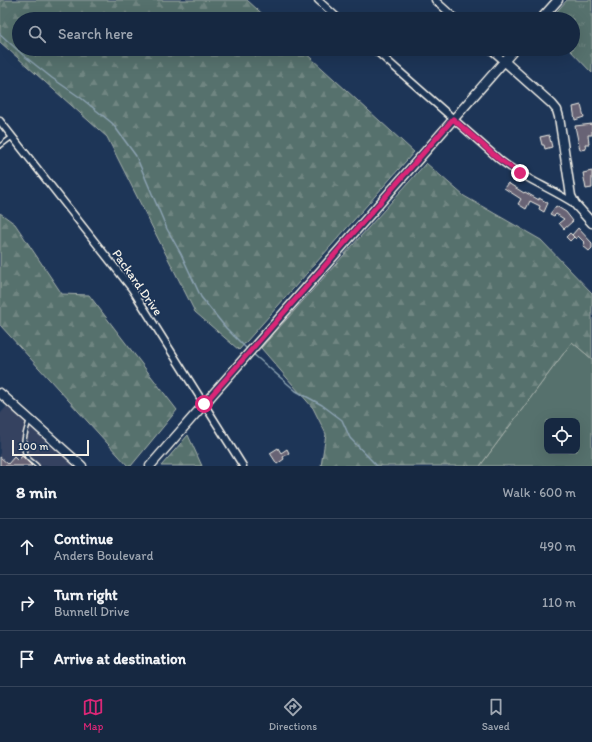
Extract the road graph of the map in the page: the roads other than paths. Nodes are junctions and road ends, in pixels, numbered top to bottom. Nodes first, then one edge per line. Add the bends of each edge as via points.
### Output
1 (318, 0) edge
2 (435, 0) edge
3 (558, 0) edge
4 (332, 12) edge
5 (448, 12) edge
6 (547, 12) edge
7 (382, 56) edge
8 (498, 56) edge
9 (509, 56) edge
10 (504, 61) junction
11 (453, 119) junction
12 (0, 121) edge
13 (12, 137) junction
14 (0, 146) edge
15 (575, 204) junction
16 (592, 223) edge
17 (0, 393) edge
18 (204, 404) junction
19 (30, 419) junction
20 (37, 466) edge
21 (82, 466) edge
22 (150, 466) edge
23 (243, 466) edge

1 - 4 street
2 - 5 street
3 - 6 street
7 - 11 street
8 - 10 street
9 - 10 street
10 - 11 street
10 - 15 street via 557,110 569,187
11 - 15 street via 510,168
11 - 18 street
12 - 13 street, Packard Drive
13 - 14 lane
13 - 18 street, Packard Drive via 132,288
15 - 16 street
17 - 19 street
18 - 22 street
18 - 23 street, Packard Drive
19 - 20 lane via 24,449 27,457
19 - 21 street

